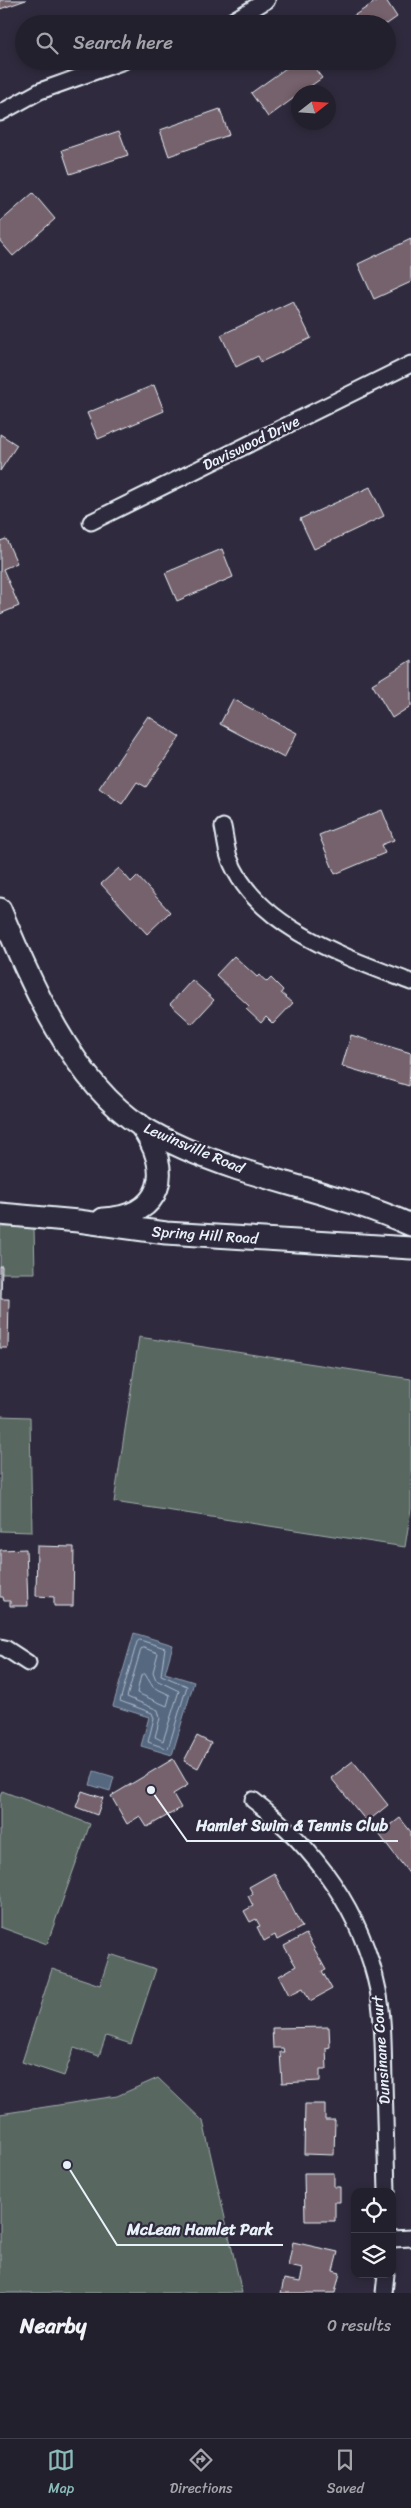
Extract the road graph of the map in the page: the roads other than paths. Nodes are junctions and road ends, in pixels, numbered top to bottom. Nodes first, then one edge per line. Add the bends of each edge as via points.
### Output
1 (267, 0) edge
2 (242, 15) edge
3 (99, 70) edge
4 (0, 113) edge
5 (411, 364) edge
6 (91, 522) dead end
7 (223, 827) dead end
8 (0, 909) edge
9 (411, 982) edge
10 (140, 1125) junction
11 (0, 1214) edge
12 (78, 1221) junction
13 (411, 1225) edge
14 (307, 1242) junction
15 (411, 1248) edge
16 (411, 1262) edge
17 (0, 1647) edge
18 (28, 1663) dead end
19 (253, 1800) dead end
20 (387, 2188) edge
21 (411, 2238) edge
22 (396, 2239) edge
23 (386, 2278) edge
24 (384, 2293) edge

1 - 2 street
3 - 4 street via 40,91
5 - 6 street, Daviswood Drive
7 - 9 street via 229,857 240,880 273,915 323,946
8 - 10 main road, Lewinsville Road via 54,1025 74,1056 99,1087
10 - 12 main road via 154,1146 160,1164 160,1180 154,1194 130,1215
10 - 13 main road, Lewinsville Road via 236,1168 367,1208
11 - 12 main road, Spring Hill Road
12 - 14 main road, Spring Hill Road via 166,1233
14 - 15 main road, Spring Hill Road
14 - 16 main road
17 - 18 street
19 - 20 street, Dunsinane Court via 298,1839 323,1868 344,1899 369,1955 383,2027
21 - 22 street
23 - 24 street

